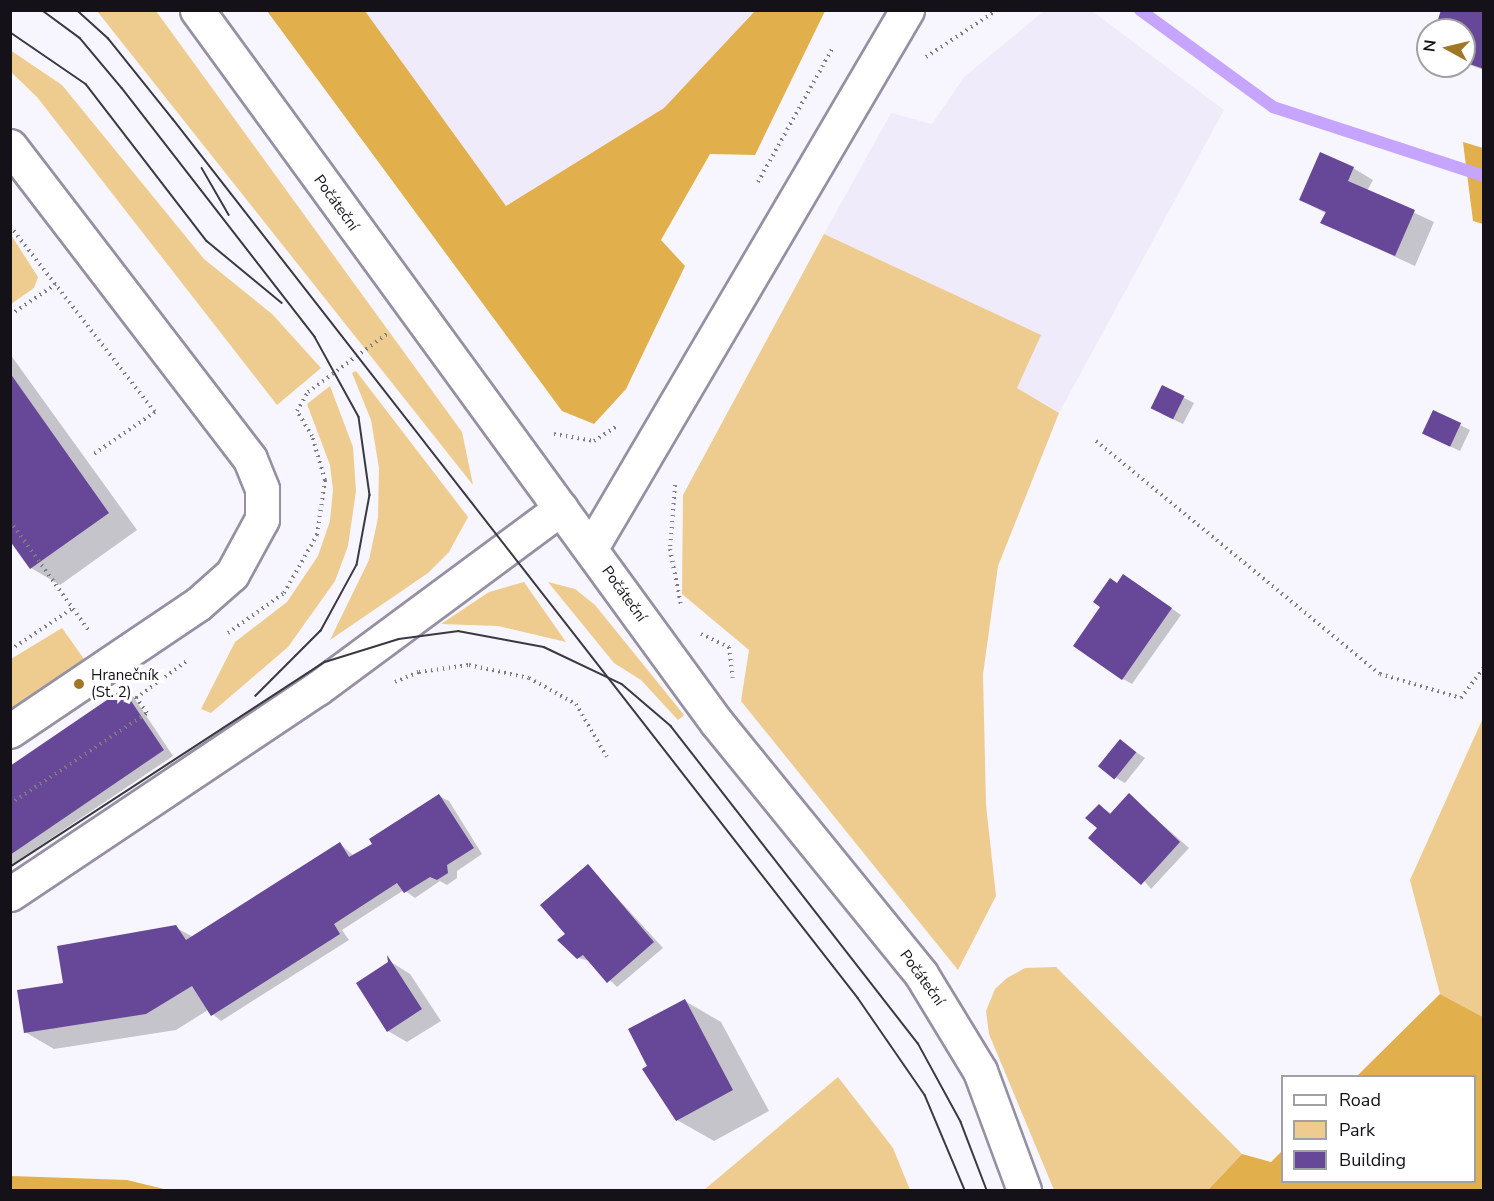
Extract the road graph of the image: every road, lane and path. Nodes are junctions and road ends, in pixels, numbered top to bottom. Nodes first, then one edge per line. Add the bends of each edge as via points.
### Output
1 (196, 10) edge
2 (907, 10) edge
3 (997, 10) edge
4 (832, 49) dead end
5 (918, 62) dead end
6 (10, 146) edge
7 (752, 194) dead end
8 (10, 226) edge
9 (56, 284) junction
10 (10, 315) edge
11 (625, 421) dead end
12 (545, 423) dead end
13 (1096, 441) dead end
14 (94, 454) dead end
15 (676, 474) dead end
16 (561, 508) junction
17 (591, 548) junction
18 (73, 608) dead end
19 (682, 608) dead end
20 (692, 629) dead end
21 (10, 650) edge
22 (1484, 668) edge
23 (388, 685) dead end
24 (717, 723) junction
25 (10, 731) edge
26 (607, 757) dead end
27 (10, 894) edge
28 (1024, 1191) edge

1 - 16 street, Počáteční
2 - 17 street
3 - 5 path
4 - 7 path
6 - 25 street via 250,459 262,489 262,519 232,574 198,604
8 - 9 path
9 - 10 path
9 - 14 path via 155,411
11 - 12 path via 594,441 552,433
13 - 22 path via 1380,674 1461,699
15 - 19 path via 670,549
16 - 17 street, Počáteční
16 - 27 street via 318,688
17 - 24 street, Počáteční
18 - 21 path
20 - 24 path via 729,647 735,668
23 - 26 path via 419,672 469,665 529,678 576,704
24 - 28 street, Počáteční via 921,974 980,1071

